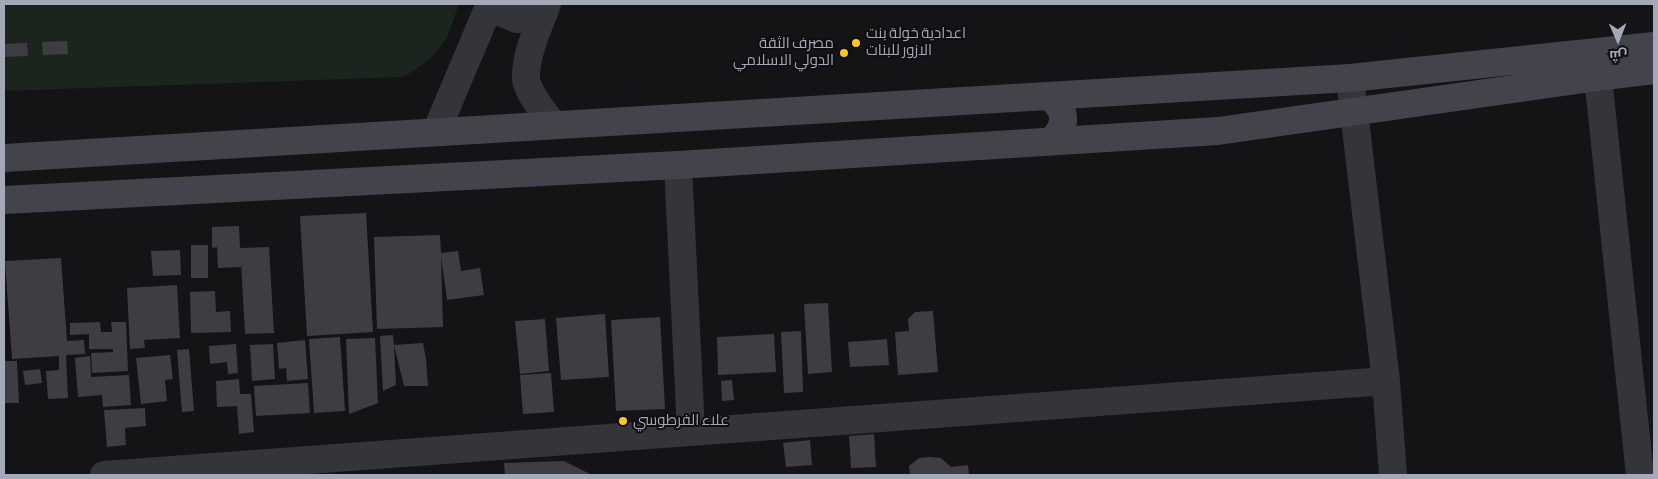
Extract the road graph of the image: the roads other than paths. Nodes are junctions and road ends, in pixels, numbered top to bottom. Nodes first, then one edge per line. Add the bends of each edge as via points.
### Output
1 (490, 4) edge
2 (495, 4) edge
3 (545, 9) edge
4 (1654, 46) edge
5 (1654, 70) edge
6 (1598, 77) junction
7 (1350, 78) junction
8 (1048, 96) junction
9 (1354, 112) junction
10 (554, 126) junction
11 (436, 132) junction
12 (1051, 141) junction
13 (4, 158) edge
14 (678, 165) junction
15 (4, 200) edge
16 (1386, 380) junction
17 (691, 432) junction
18 (104, 475) edge
19 (1393, 475) edge
20 (1640, 475) edge

1 - 11 street
2 - 3 street via 500,12 517,19 531,19
3 - 10 street via 530,50 526,80 540,108
4 - 7 street
5 - 6 street
6 - 9 street
6 - 20 street
7 - 8 street
7 - 9 street
8 - 10 street
8 - 12 street via 1061,108 1063,117 1058,135
9 - 12 street via 1218,131
9 - 16 street
10 - 11 street
11 - 13 street
12 - 14 street
14 - 15 street
14 - 17 street
16 - 17 street
16 - 19 street
17 - 18 street

